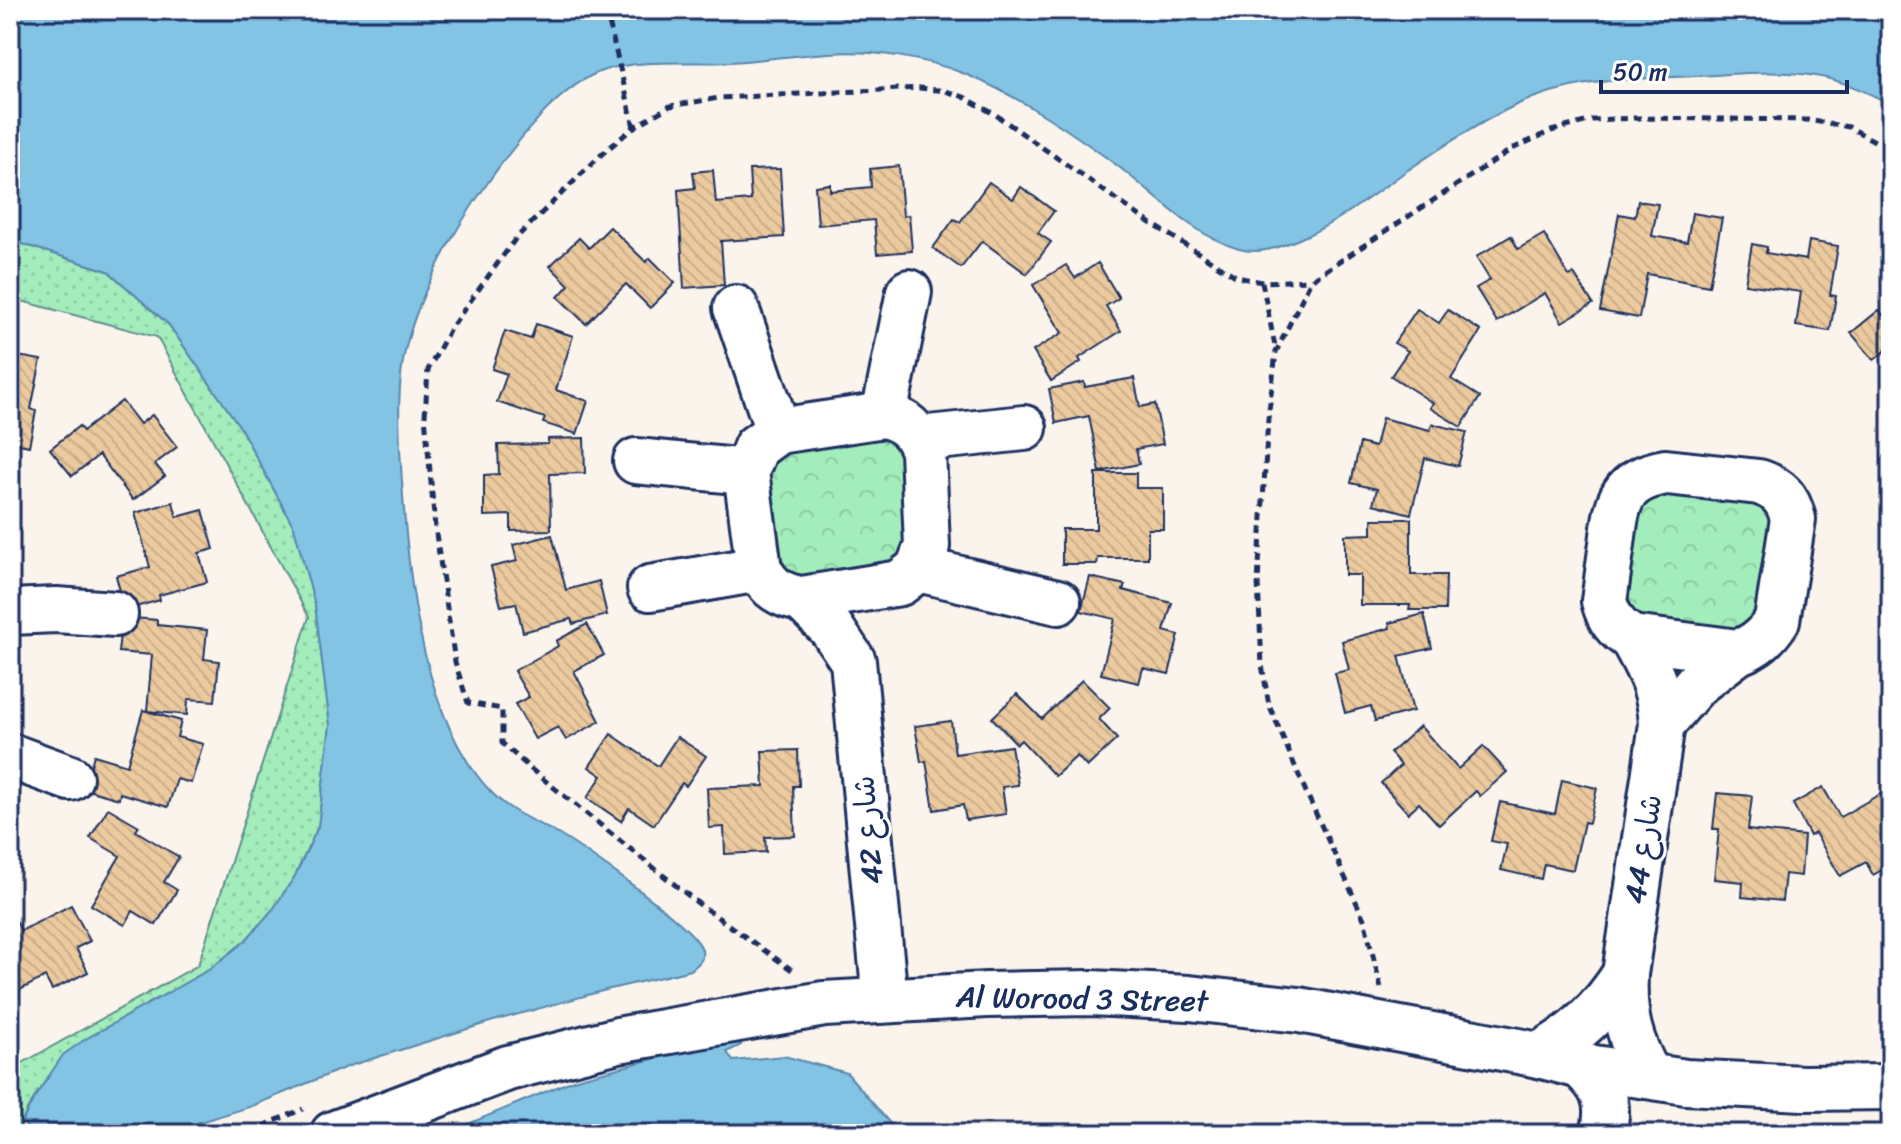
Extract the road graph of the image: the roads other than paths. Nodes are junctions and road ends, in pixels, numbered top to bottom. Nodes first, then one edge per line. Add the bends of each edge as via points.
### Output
1 (909, 292) dead end
2 (736, 308) dead end
3 (884, 415) junction
4 (1024, 428) dead end
5 (778, 431) junction
6 (919, 439) junction
7 (636, 461) dead end
8 (746, 472) junction
9 (759, 569) junction
10 (909, 576) junction
11 (650, 588) dead end
12 (802, 599) junction
13 (1058, 602) dead end
14 (10, 612) edge
15 (115, 614) dead end
16 (1632, 638) junction
17 (1738, 652) junction
18 (853, 661) junction
19 (1662, 724) junction
20 (10, 756) edge
21 (70, 778) dead end
22 (1625, 974) junction
23 (885, 1000) junction
24 (1539, 1055) junction
25 (1581, 1066) junction
26 (508, 1068) junction
27 (1649, 1076) junction
28 (1891, 1087) edge
29 (333, 1134) edge
30 (398, 1134) edge
31 (1603, 1134) edge

1 - 3 street
2 - 5 street
3 - 5 street
3 - 6 street via 905,422
4 - 6 street
5 - 8 street via 756,447
6 - 10 street, شارع 42 via 927,546
7 - 8 street
8 - 9 street
9 - 11 street
9 - 12 street, شارع 42 via 775,591
10 - 12 street
10 - 13 street
10 - 18 street, شارع 42 via 871,619
12 - 18 street, شارع 42
14 - 15 street
16 - 17 street
16 - 17 street, شارع 44 via 1613,624 1604,601 1617,505 1625,492 1666,472 1759,482 1783,494 1793,519 1777,620 1761,640
16 - 19 street, شارع 44 via 1653,676
17 - 19 street, شارع 44 via 1696,684
18 - 23 street, شارع 42
19 - 22 street, شارع 44
20 - 21 street
22 - 24 street, شارع 44 via 1589,1022
22 - 27 street, شارع 44 via 1627,1027
23 - 24 street, Al Worood 3 Street via 1091,993 1175,997 1299,1010
23 - 26 street, Al Worood 3 Street via 824,1004 618,1040
24 - 25 street, Al Worood 3 Street
25 - 27 street, Al Worood 3 Street
25 - 31 street via 1599,1083 1607,1107
26 - 29 street, Al Worood 3 Street
26 - 30 street
27 - 28 street, Al Worood 3 Street via 1738,1085

